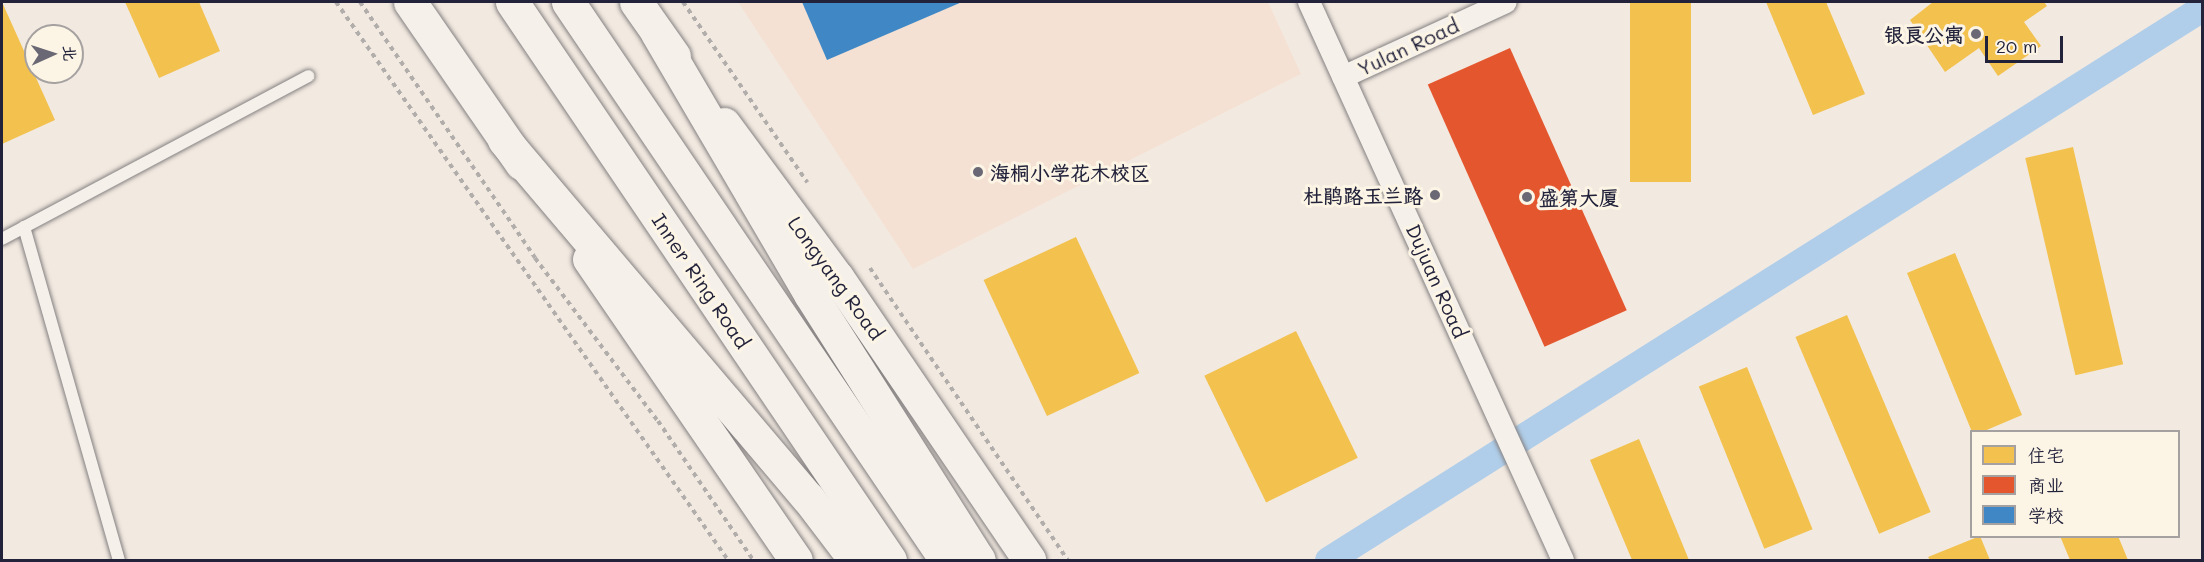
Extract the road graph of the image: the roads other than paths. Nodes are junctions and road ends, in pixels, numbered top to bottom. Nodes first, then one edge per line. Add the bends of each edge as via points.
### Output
1 (410, 2) edge
2 (568, 2) edge
3 (636, 2) edge
4 (1309, 2) edge
5 (1506, 2) edge
6 (518, 10) edge
7 (657, 33) junction
8 (308, 76) dead end
9 (1343, 77) junction
10 (504, 140) junction
11 (24, 227) junction
12 (2, 239) edge
13 (118, 561) edge
14 (796, 561) edge
15 (855, 561) edge
16 (890, 561) edge
17 (946, 561) edge
18 (979, 561) edge
19 (1029, 561) edge
20 (1563, 561) edge

1 - 10 main road
2 - 17 main road
3 - 7 main road, Longyang Road
4 - 9 street, Dujuan Road
5 - 9 street, Yulan Road
6 - 16 main road, Inner Ring Road
7 - 18 main road via 810,294
7 - 19 main road, Longyang Road via 837,277
8 - 11 lane
9 - 20 street, Dujuan Road
10 - 14 main road
10 - 15 main road via 819,512
11 - 12 lane
11 - 13 lane

